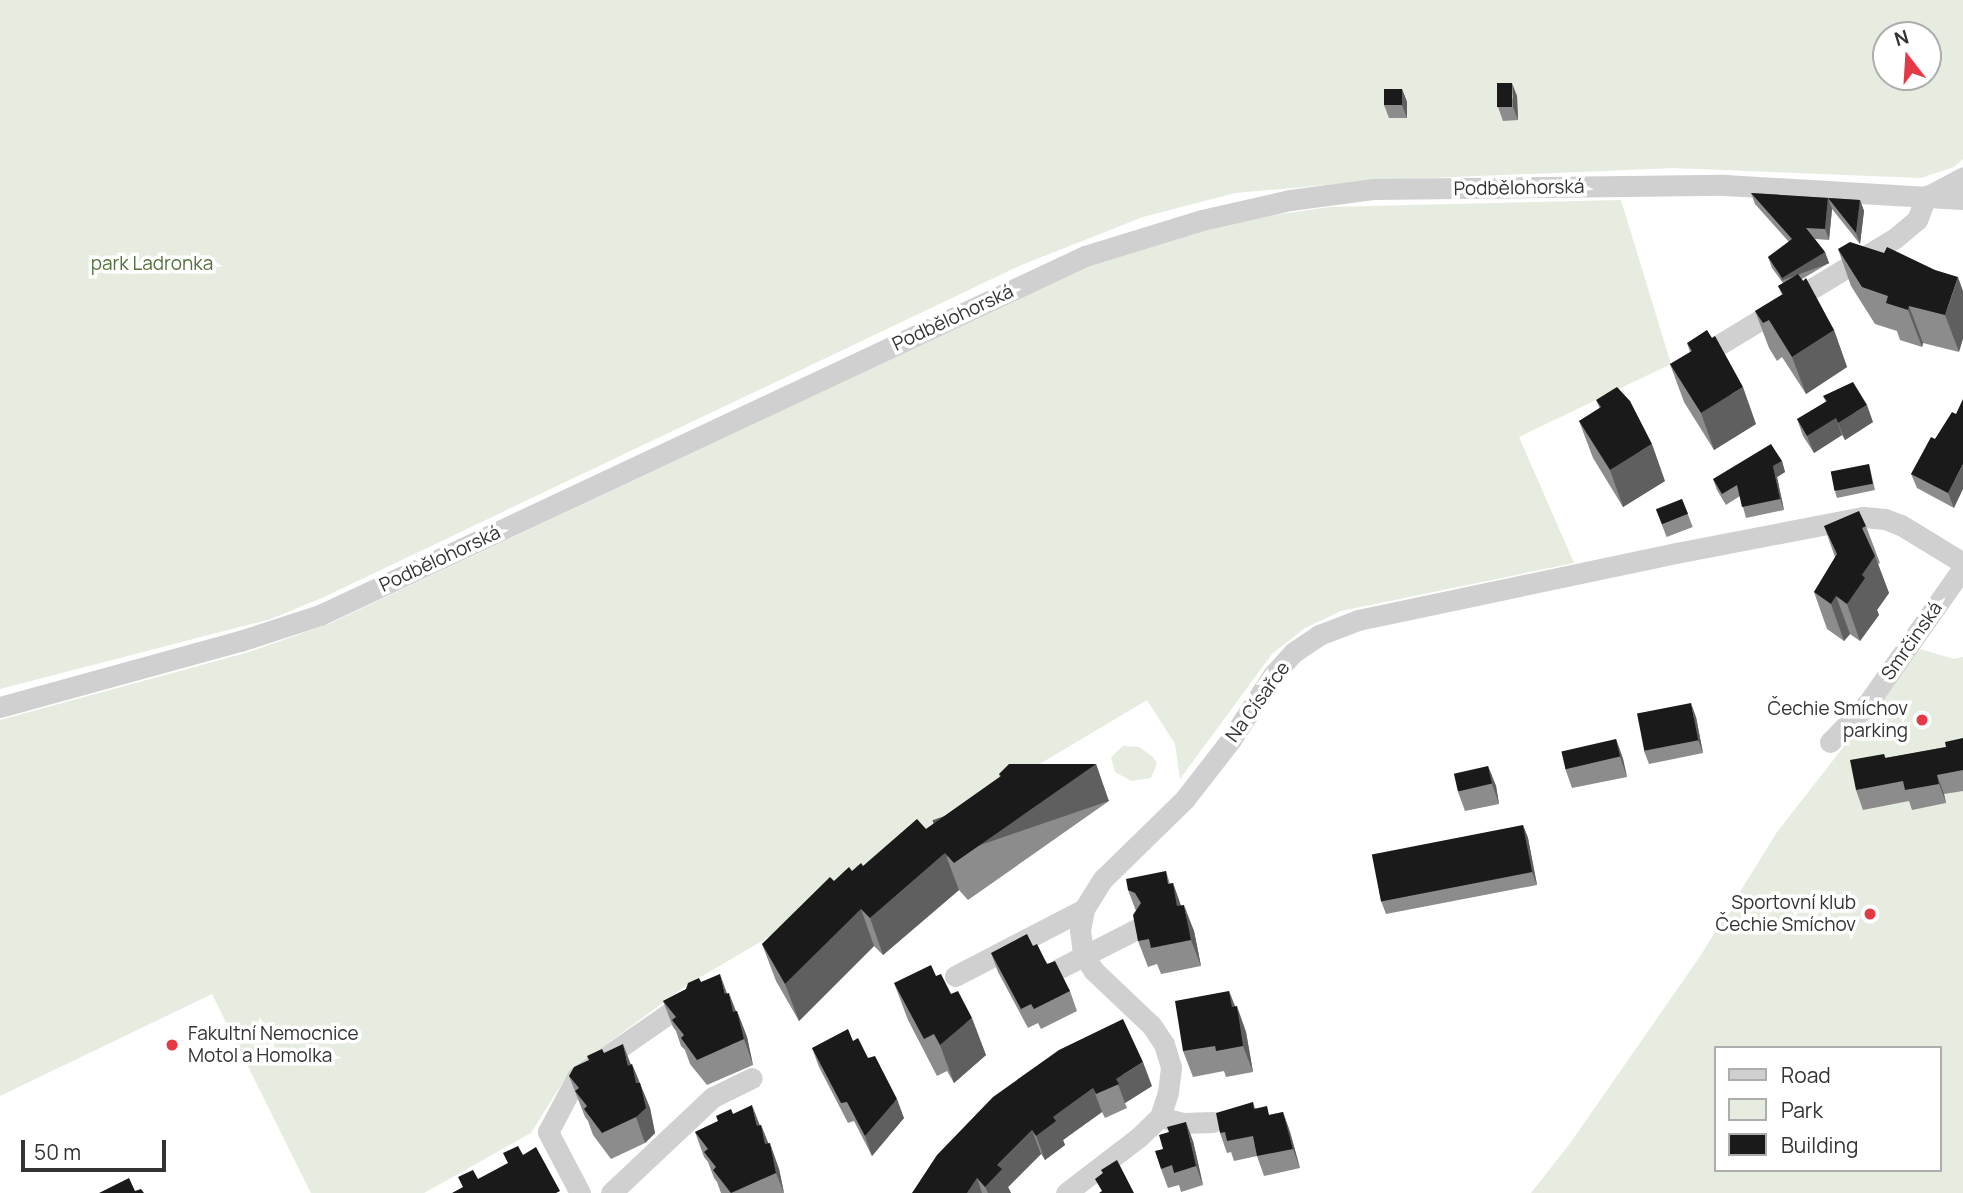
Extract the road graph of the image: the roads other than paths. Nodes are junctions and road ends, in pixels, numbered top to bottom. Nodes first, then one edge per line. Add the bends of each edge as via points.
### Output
1 (1963, 177) edge
2 (1926, 197) junction
3 (1963, 199) edge
4 (1717, 346) edge
5 (1963, 566) edge
6 (0, 707) edge
7 (1830, 742) dead end
8 (1084, 909) junction
9 (1137, 929) edge
10 (1083, 954) junction
11 (1060, 968) edge
12 (955, 976) dead end
13 (688, 1000) edge
14 (1141, 1018) junction
15 (1119, 1029) edge
16 (752, 1078) dead end
17 (1160, 1117) junction
18 (1213, 1122) edge
19 (558, 1153) junction
20 (536, 1164) edge
21 (580, 1193) edge
22 (611, 1193) edge
23 (1066, 1193) edge

1 - 2 street
2 - 3 street, Podbělohorská
2 - 4 street via 1917,220 1894,239
2 - 6 street, Podbělohorská via 1724,186 1374,189 1290,200 1202,220 1085,256 320,615
5 - 7 street, Smrčinská via 1868,703
5 - 8 street, Na Císařce via 1901,525 1863,517 1358,620 1319,635 1294,652 1273,675 1184,800 1103,879
8 - 10 street, Na Císařce via 1080,930
8 - 12 street
9 - 10 street
10 - 11 street
10 - 14 street
13 - 19 street via 576,1077 548,1132
14 - 15 street
14 - 17 street via 1164,1044 1171,1067
16 - 22 street via 713,1097
17 - 18 street
17 - 23 street
19 - 20 street
19 - 21 street

